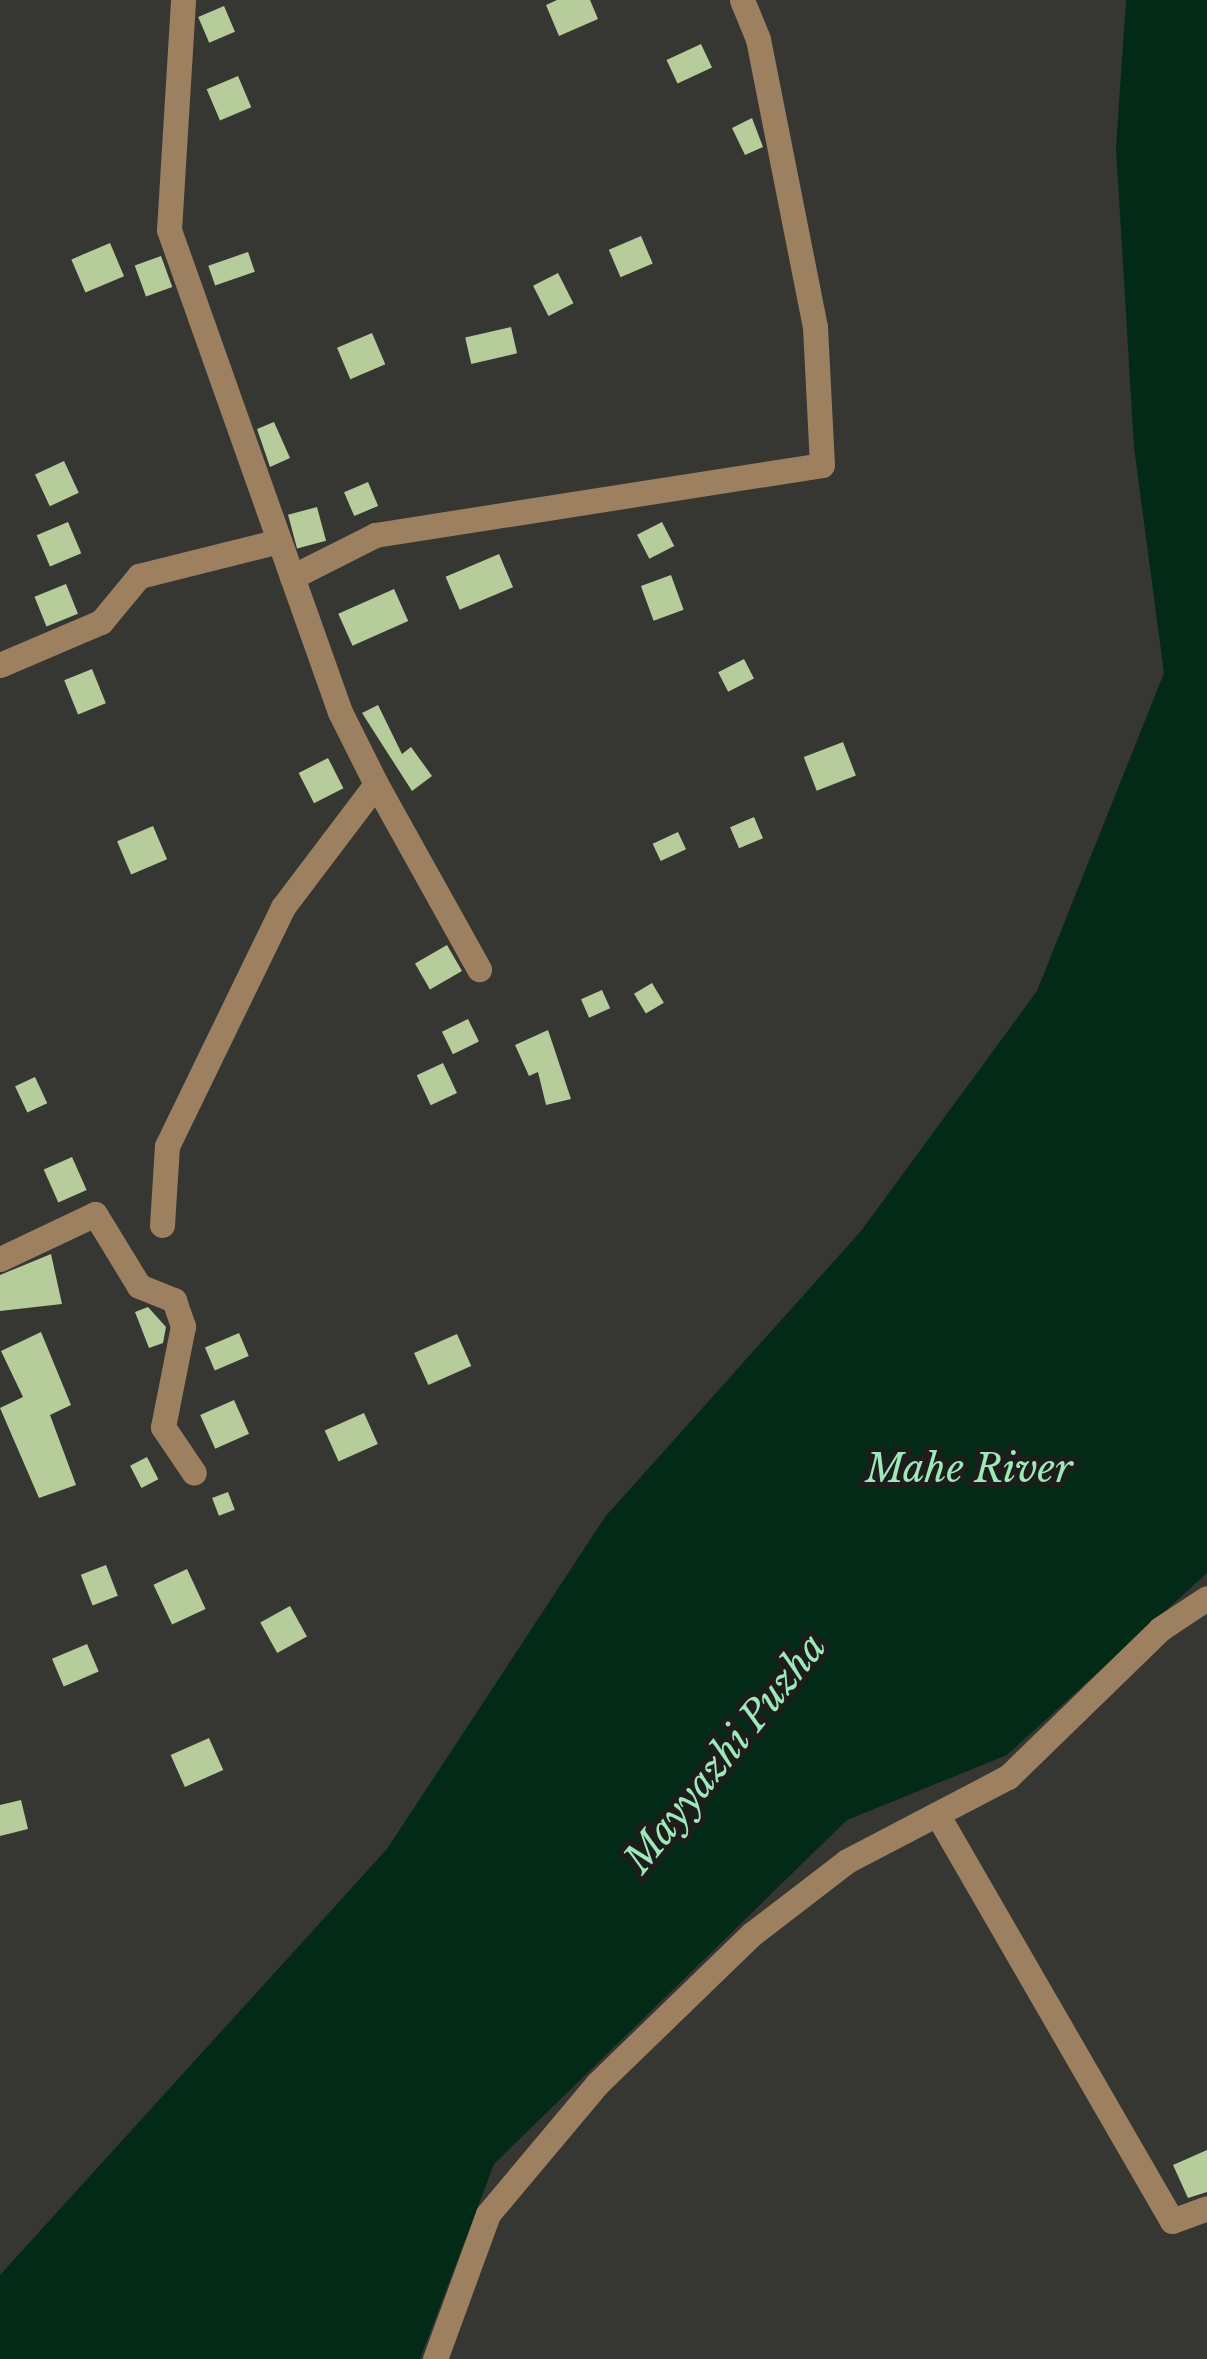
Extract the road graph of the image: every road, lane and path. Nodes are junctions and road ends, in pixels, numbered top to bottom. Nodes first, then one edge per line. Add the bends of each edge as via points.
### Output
1 (182, 0) edge
2 (742, 0) edge
3 (279, 541) junction
4 (292, 577) junction
5 (0, 664) edge
6 (376, 784) junction
7 (480, 970) dead end
8 (162, 1225) dead end
9 (0, 1259) edge
10 (194, 1473) dead end
11 (1207, 1598) edge
12 (938, 1814) junction
13 (1207, 2208) edge
14 (435, 2359) edge

1 - 3 street via 168,230
2 - 4 street via 758,39 815,328 822,465 375,535
3 - 4 street
3 - 5 street via 140,576 100,622
4 - 6 street
6 - 7 street
6 - 8 street via 283,906 175,1129
9 - 10 street via 95,1214 139,1286 174,1300 183,1326 163,1428
11 - 12 street via 1160,1628 1008,1777
12 - 13 street via 1172,2221
12 - 14 street via 847,1861 752,1934 597,2084 488,2214

